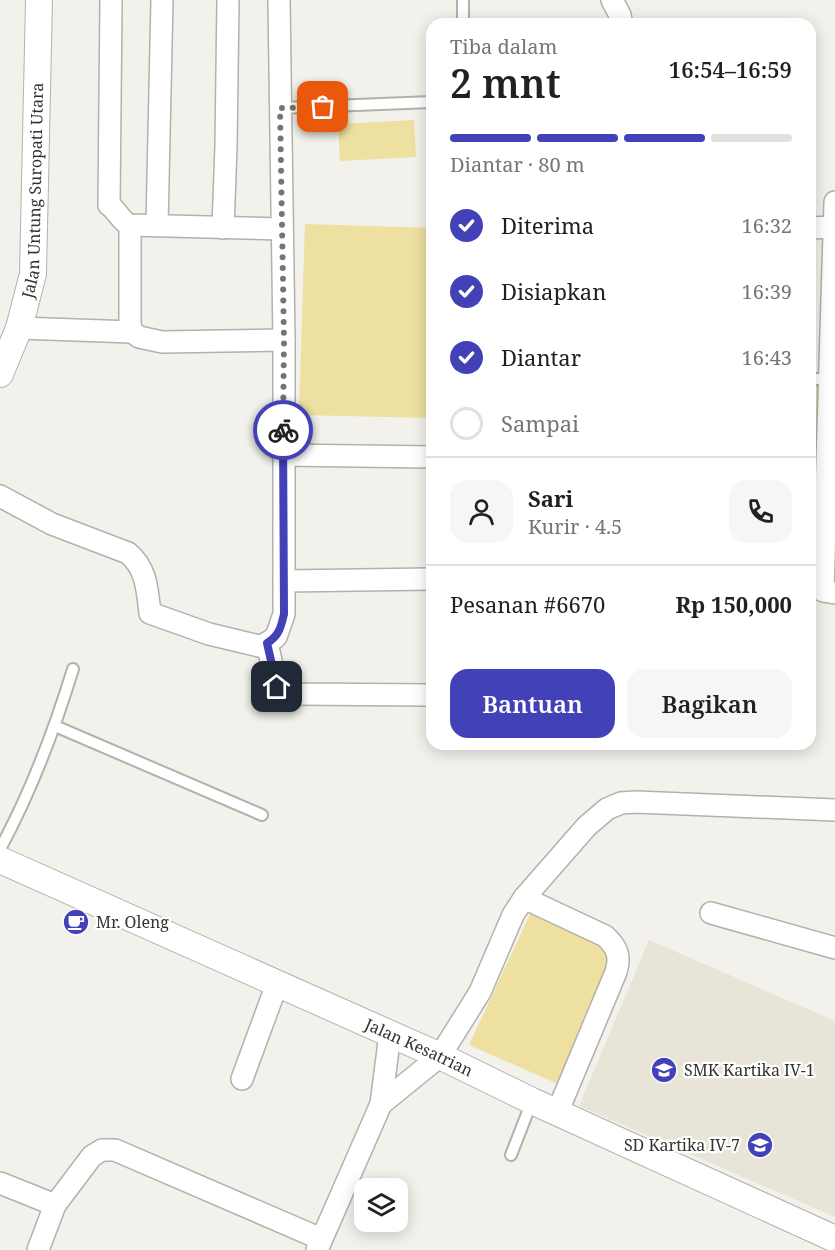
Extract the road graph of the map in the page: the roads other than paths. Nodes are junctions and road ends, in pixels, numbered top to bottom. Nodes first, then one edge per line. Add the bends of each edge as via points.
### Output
1 (39, 0) edge
2 (111, 0) edge
3 (162, 0) edge
4 (228, 0) edge
5 (279, 0) edge
6 (463, 0) edge
7 (612, 0) edge
8 (463, 18) edge
9 (621, 18) edge
10 (426, 102) edge
11 (280, 108) junction
12 (835, 202) edge
13 (130, 225) junction
14 (157, 225) junction
15 (834, 227) edge
16 (223, 228) junction
17 (816, 228) edge
18 (281, 229) junction
19 (19, 328) junction
20 (132, 332) junction
21 (284, 340) junction
22 (833, 340) edge
23 (0, 374) edge
24 (820, 379) edge
25 (832, 450) edge
26 (283, 455) junction
27 (426, 457) edge
28 (0, 496) edge
29 (426, 579) edge
30 (284, 581) junction
31 (823, 592) edge
32 (267, 643) junction
33 (74, 669) dead end
34 (426, 695) edge
35 (55, 726) junction
36 (835, 810) edge
37 (262, 815) dead end
38 (0, 849) edge
39 (0, 860) edge
40 (524, 898) junction
41 (711, 913) dead end
42 (835, 948) edge
43 (277, 984) junction
44 (390, 1034) junction
45 (440, 1056) junction
46 (242, 1079) dead end
47 (532, 1101) junction
48 (381, 1104) junction
49 (557, 1113) junction
50 (511, 1155) dead end
51 (0, 1183) edge
52 (55, 1205) junction
53 (835, 1239) edge
54 (319, 1244) edge
55 (38, 1250) edge

1 - 19 street, Jalan Untung Suropati Utara via 35,246 33,274
2 - 13 street via 109,205
3 - 14 street
4 - 16 street
5 - 11 street
6 - 8 lane
7 - 9 street
10 - 11 lane
11 - 18 street
12 - 15 street
13 - 14 street
13 - 20 street
14 - 16 street
15 - 17 street
15 - 22 street
16 - 18 street
18 - 21 street
19 - 20 street
19 - 23 street, Jalan Untung Suropati Utara
20 - 21 street via 162,342
21 - 26 street
22 - 24 street
24 - 25 street
25 - 31 street
26 - 27 street
26 - 30 street
28 - 32 street via 52,524 128,553 145,573 150,612 209,634 251,645
29 - 30 street
30 - 32 street via 280,630
32 - 34 street via 277,687 282,691
33 - 35 lane
35 - 37 lane
35 - 38 lane
36 - 40 street via 621,803 588,826
39 - 43 street, Jalan Kesatrian
40 - 45 street via 480,992
40 - 49 street via 605,936 618,951 616,972
41 - 42 street
43 - 44 street, Jalan Kesatrian
43 - 46 street
44 - 45 street, Jalan Kesatrian
44 - 48 street
45 - 47 street, Jalan Kesatrian
45 - 48 street
47 - 49 street, Jalan Kesatrian
47 - 50 lane
48 - 54 street
49 - 53 street, Jalan Kesatrian
51 - 52 street
52 - 54 street via 92,1156 102,1150 115,1150
52 - 55 street

